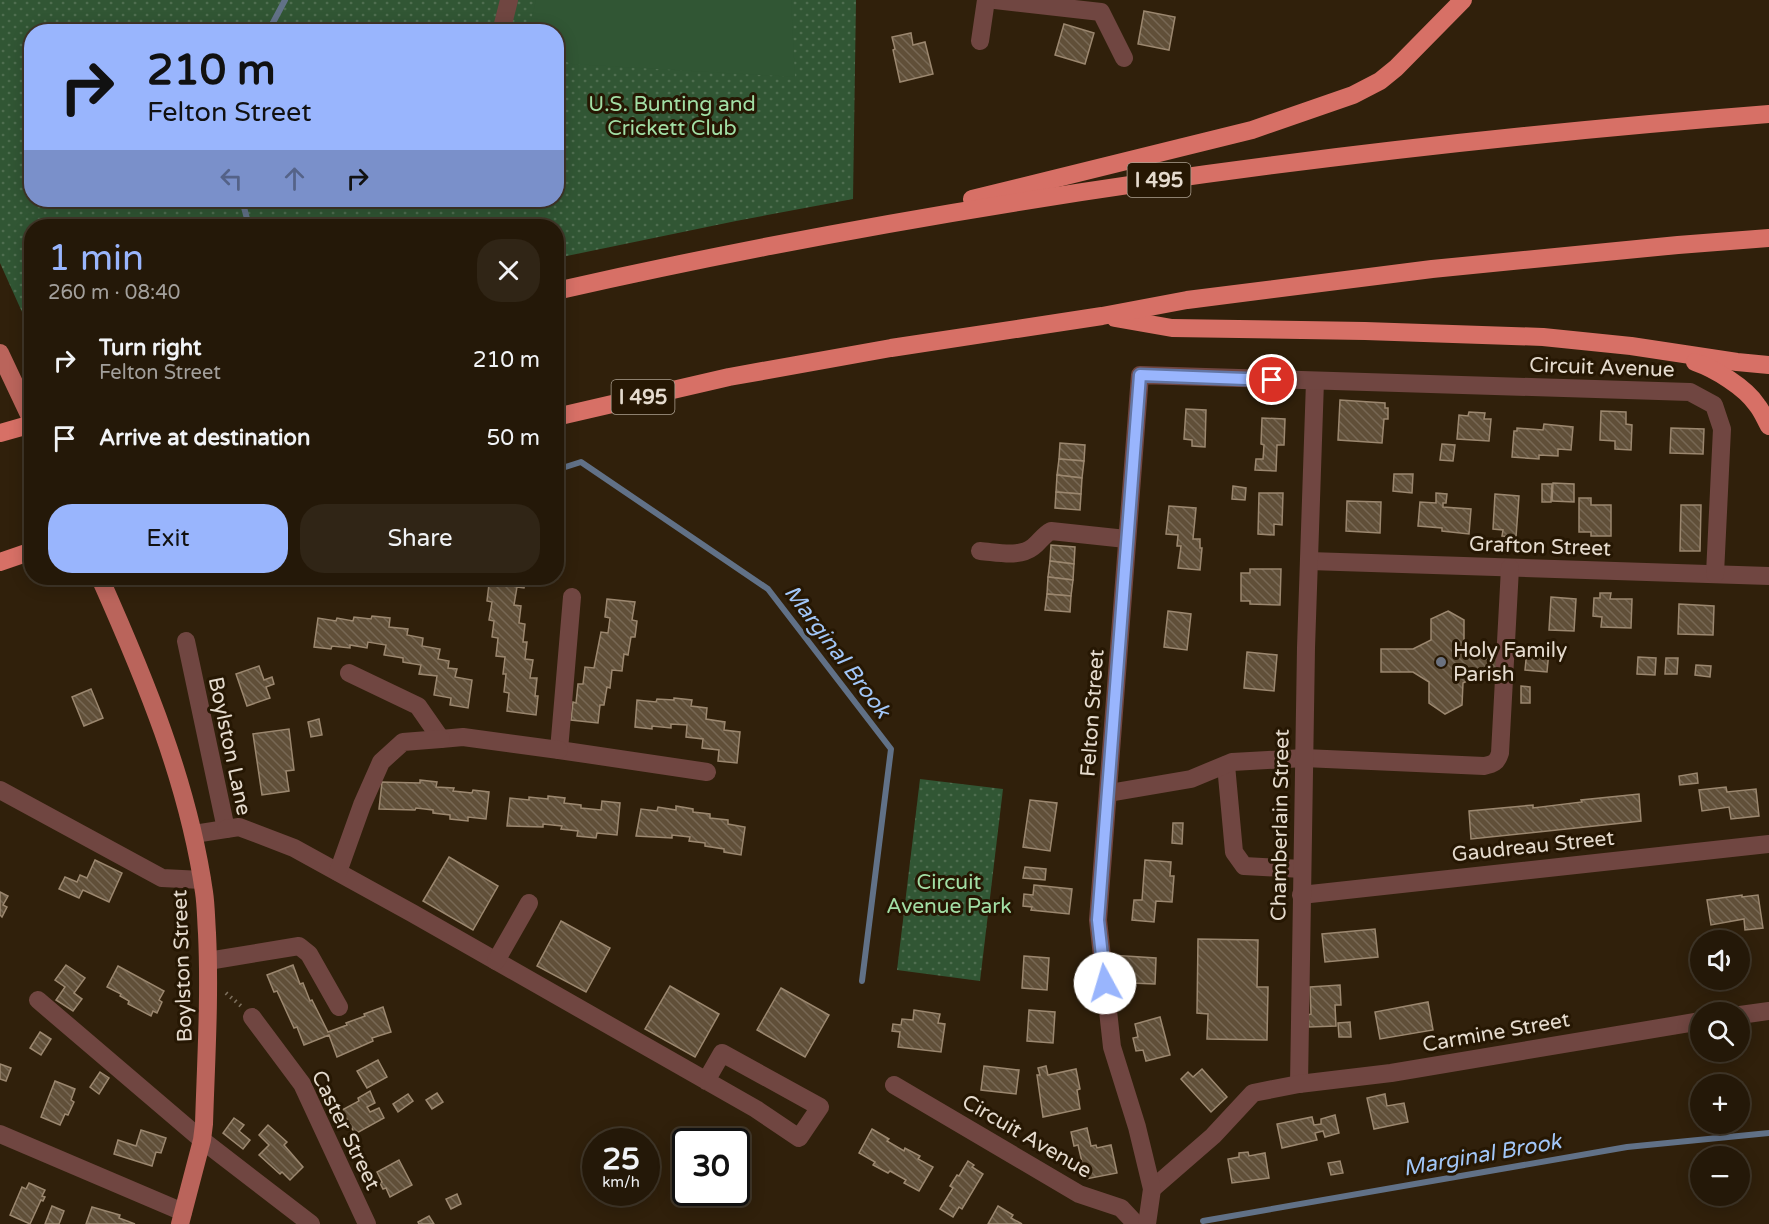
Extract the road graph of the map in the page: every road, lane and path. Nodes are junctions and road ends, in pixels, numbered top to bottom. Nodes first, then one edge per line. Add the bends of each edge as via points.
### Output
1 (508, 0) edge
2 (986, 0) edge
3 (995, 0) edge
4 (1463, 0) edge
5 (503, 24) edge
6 (980, 41) dead end
7 (1124, 58) dead end
8 (1769, 114) edge
9 (839, 232) junction
10 (1769, 238) edge
11 (564, 289) edge
12 (1102, 316) junction
13 (1662, 351) junction
14 (0, 352) edge
15 (1769, 365) edge
16 (1315, 381) junction
17 (24, 404) edge
18 (564, 415) edge
19 (24, 425) edge
20 (1769, 426) edge
21 (0, 433) edge
22 (1126, 539) junction
23 (980, 551) dead end
24 (24, 554) edge
25 (1309, 561) junction
26 (0, 562) edge
27 (1510, 568) junction
28 (1715, 574) junction
29 (1769, 576) edge
30 (104, 585) edge
31 (572, 597) dead end
32 (186, 641) dead end
33 (349, 673) dead end
34 (441, 739) junction
35 (559, 750) junction
36 (1304, 758) junction
37 (1226, 765) junction
38 (707, 772) dead end
39 (0, 790) edge
40 (1109, 793) junction
41 (226, 829) junction
42 (194, 834) junction
43 (1769, 844) edge
44 (1302, 869) junction
45 (338, 872) junction
46 (202, 880) junction
47 (1301, 894) junction
48 (529, 903) dead end
49 (496, 961) junction
50 (209, 970) junction
51 (38, 1000) dead end
52 (339, 1006) dead end
53 (1769, 1011) edge
54 (1750, 1014) edge
55 (252, 1017) joint
56 (1690, 1023) edge
57 (706, 1081) junction
58 (1299, 1084) junction
59 (894, 1085) dead end
60 (0, 1134) edge
61 (202, 1140) junction
62 (1152, 1189) junction
63 (181, 1218) edge
64 (311, 1224) edge
65 (367, 1224) edge
66 (1136, 1224) edge
67 (1147, 1224) edge

1 - 5 street
2 - 6 street
3 - 7 street via 1101,12
4 - 9 highway via 1396,68 1353,95 1252,130
8 - 9 highway, I 495 via 1390,149 1117,186
9 - 11 highway, I 495
10 - 12 highway, I 495 via 1432,269 1187,300
12 - 13 highway via 1172,328 1543,337
12 - 18 highway, I 495 via 729,377
13 - 15 highway
13 - 20 highway via 1705,365 1732,382 1756,403
14 - 17 main road
16 - 22 street, Felton Street via 1140,375
16 - 25 street, Chamberlain Street
16 - 28 street, Circuit Avenue via 1690,392 1714,405 1722,429
19 - 21 highway
22 - 23 street via 1051,531 1033,548 1018,554
22 - 40 street, Felton Street
24 - 26 highway
25 - 27 street, Grafton Street
25 - 36 street, Chamberlain Street
27 - 28 street, Grafton Street
27 - 36 street via 1500,753 1494,764
28 - 29 street, Grafton Street
30 - 42 main road, Boylston Street via 172,754
31 - 35 street
32 - 41 street, Boylston Lane
33 - 34 street via 418,706
34 - 35 street via 463,737
34 - 45 street via 403,742 381,762
35 - 38 street
36 - 37 street
36 - 44 street, Chamberlain Street
37 - 40 street via 1191,779
37 - 44 street via 1234,852 1244,866
39 - 46 street via 162,878
40 - 62 street, Felton Street via 1098,920 1112,1047
41 - 42 street, Boylston Lane
41 - 45 street via 239,827 294,848
42 - 46 main road, Boylston Street
43 - 47 street, Gaudreau Street
44 - 47 street, Chamberlain Street
45 - 49 street
46 - 50 main road, Boylston Street
47 - 58 street, Chamberlain Street
48 - 49 street
49 - 57 street
50 - 52 street via 299,946 309,954
50 - 55 path
50 - 61 main road, Boylston Street
51 - 61 street
53 - 54 street
55 - 65 street, Caster Street via 302,1084
56 - 58 street, Carmine Street via 1391,1073
57 - 57 street via 799,1138 820,1107 722,1053
58 - 62 street via 1253,1094 1213,1136
59 - 66 street, Circuit Avenue via 1079,1194 1120,1208
60 - 63 street
61 - 63 main road, Boylston Street
61 - 64 street
62 - 67 street, Felton Street

